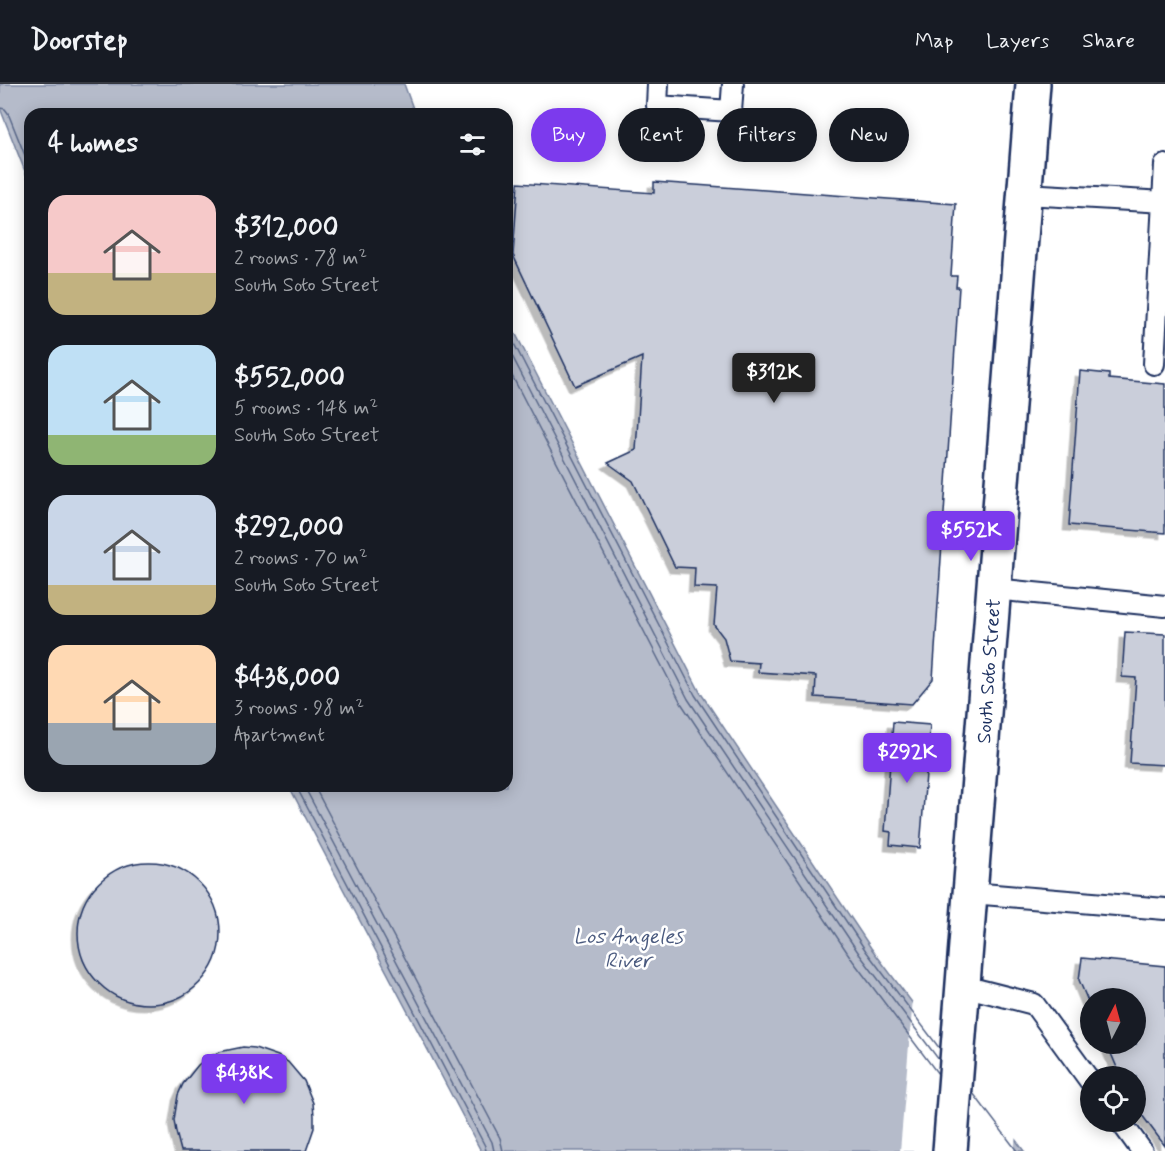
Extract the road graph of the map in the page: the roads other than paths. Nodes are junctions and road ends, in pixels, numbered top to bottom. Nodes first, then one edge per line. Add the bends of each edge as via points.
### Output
1 (658, 84) edge
2 (733, 84) edge
3 (1033, 84) edge
4 (1165, 165) edge
5 (1025, 194) junction
6 (1164, 202) edge
7 (1154, 364) dead end
8 (994, 589) junction
9 (1165, 606) edge
10 (971, 893) junction
11 (1165, 909) edge
12 (963, 986) junction
13 (1080, 1067) edge
14 (1128, 1132) edge
15 (950, 1151) edge
16 (1142, 1151) edge

1 - 2 lane via 657,106 731,111
3 - 5 main road, South Soto Street
4 - 6 lane
5 - 6 lane
5 - 8 main road, South Soto Street
6 - 7 lane
8 - 9 lane
8 - 10 main road, South Soto Street
10 - 11 lane
10 - 12 main road, South Soto Street
12 - 13 lane via 1034,1004
12 - 15 main road, South Soto Street
14 - 16 lane

